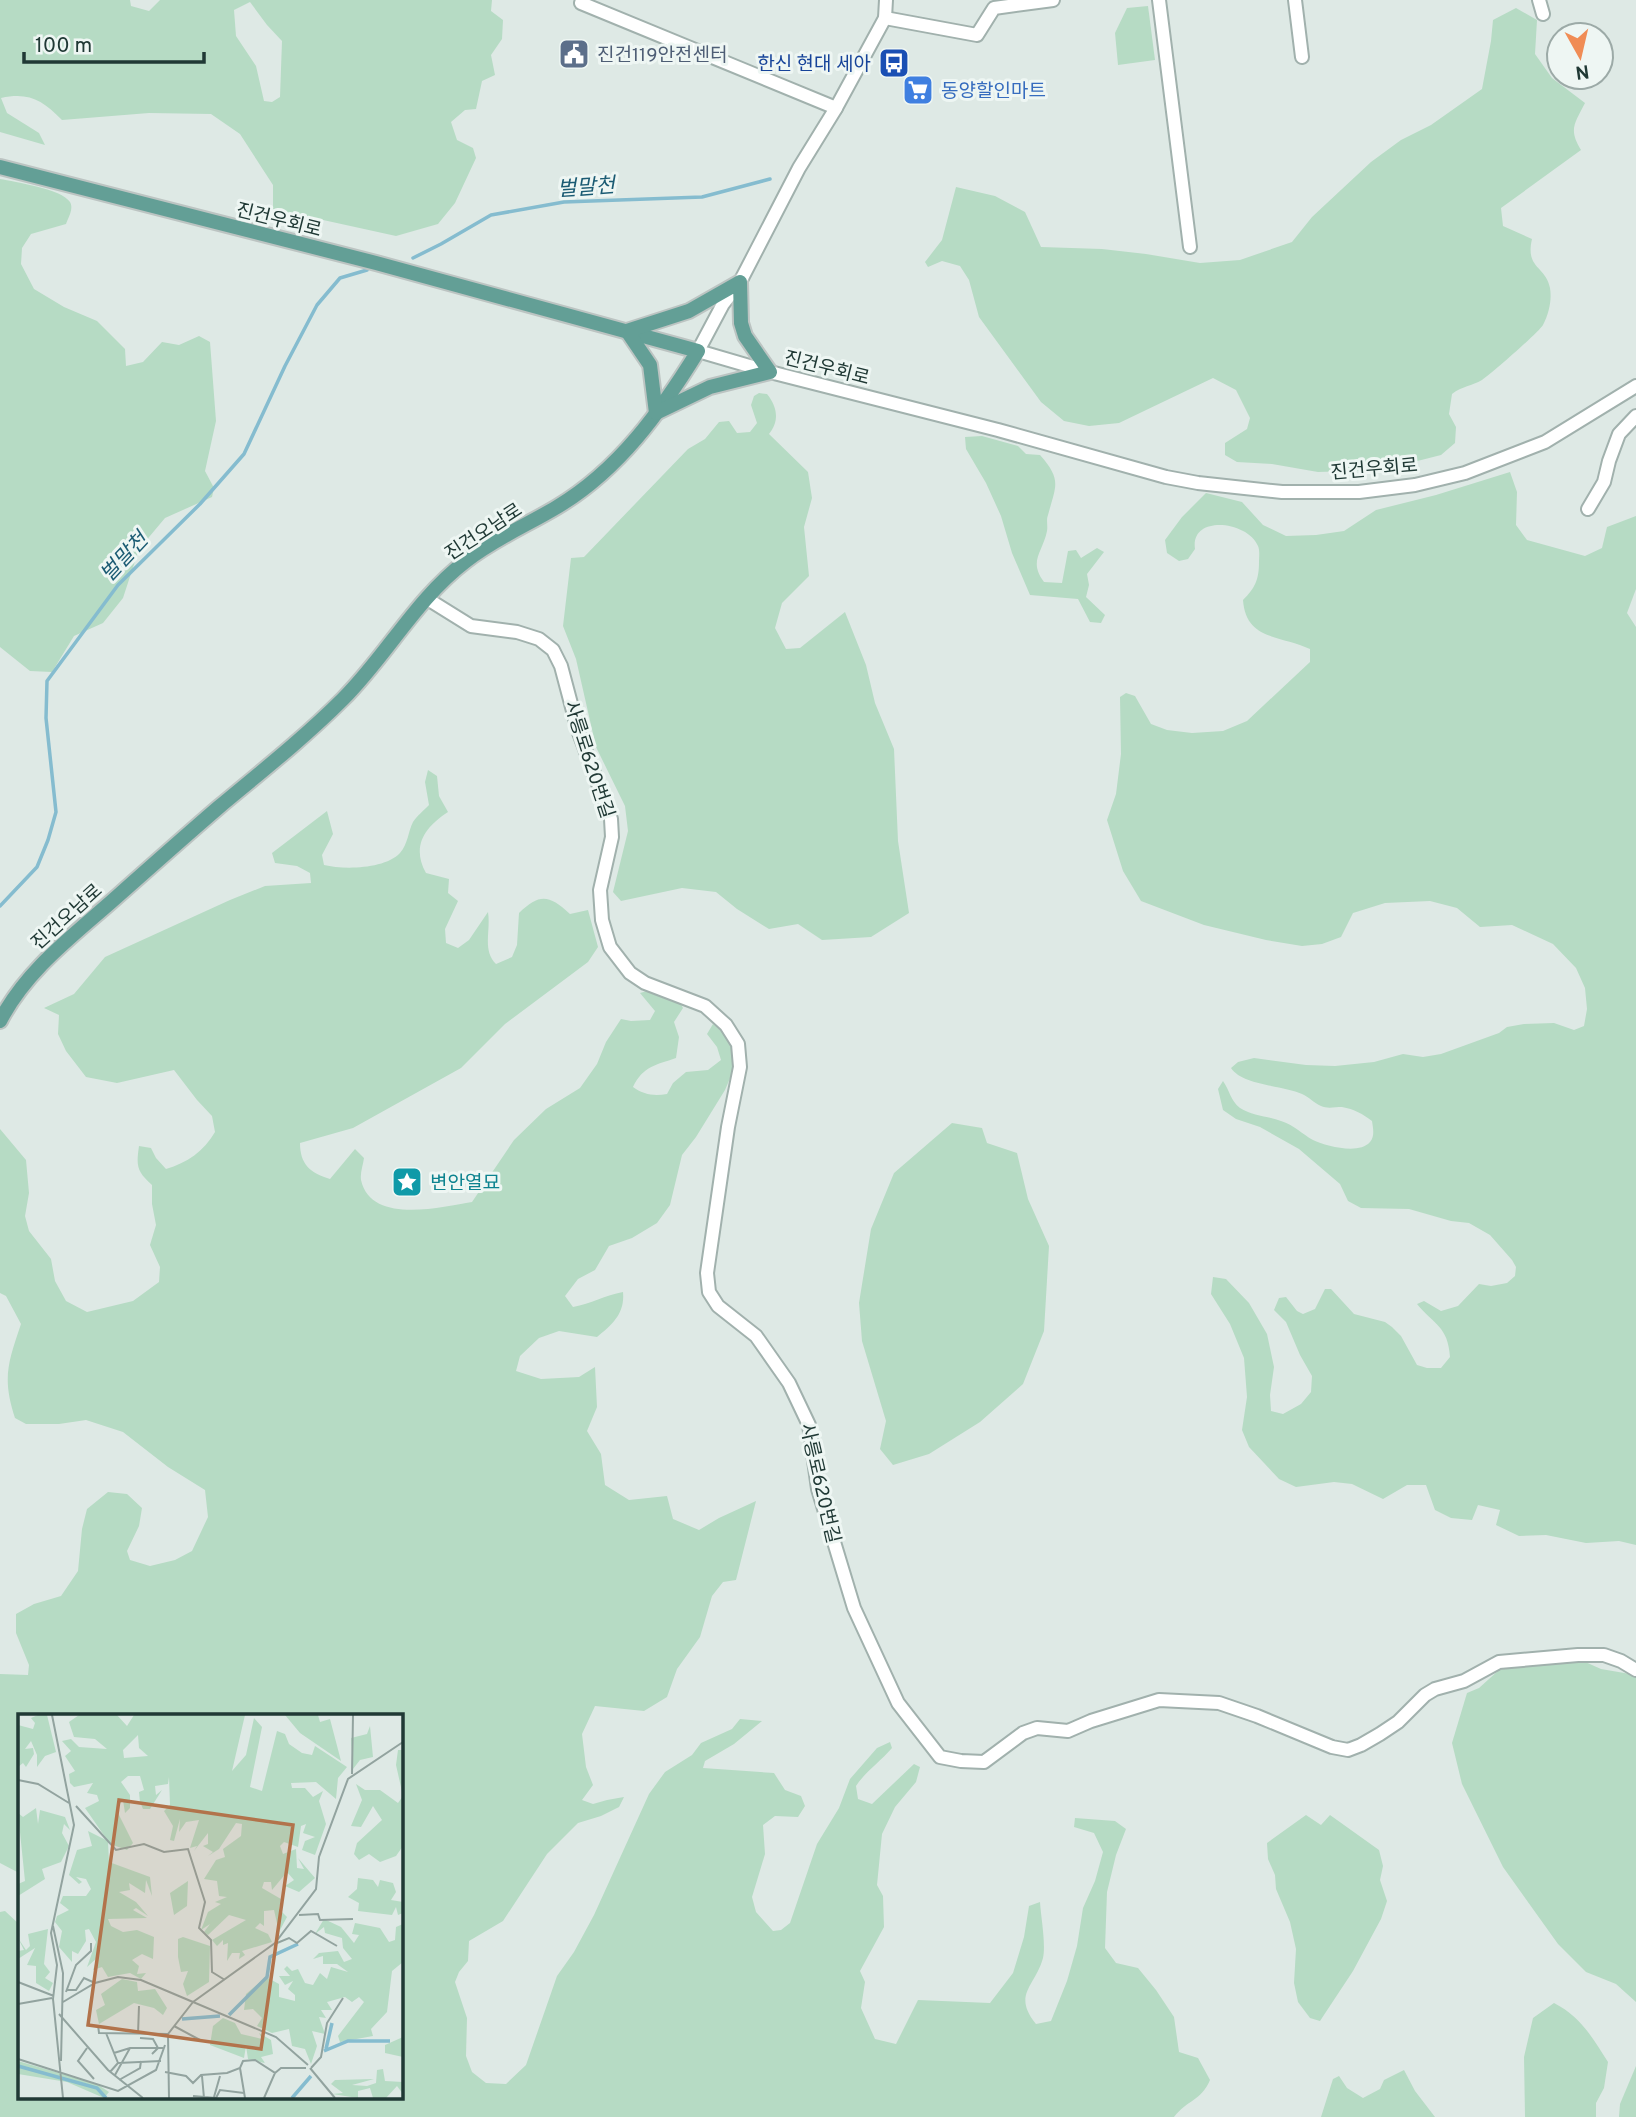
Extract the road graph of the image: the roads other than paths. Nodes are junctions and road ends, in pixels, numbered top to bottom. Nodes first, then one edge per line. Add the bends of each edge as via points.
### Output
1 (886, 0) edge
2 (1053, 0) edge
3 (1159, 0) edge
4 (1296, 0) edge
5 (1539, 0) edge
6 (581, 3) dead end
7 (1543, 14) dead end
8 (885, 19) junction
9 (1302, 57) dead end
10 (836, 108) junction
11 (0, 167) edge
12 (1190, 247) dead end
13 (740, 282) junction
14 (627, 331) junction
15 (698, 351) junction
16 (770, 372) junction
17 (1631, 390) edge
18 (1636, 404) edge
19 (656, 413) junction
20 (1636, 415) edge
21 (1588, 509) dead end
22 (426, 598) junction
23 (13, 997) junction
24 (0, 1005) edge
25 (0, 1021) edge
26 (1636, 1670) edge

1 - 8 street, 진건오남로
2 - 8 street via 994,8 977,35
3 - 12 street
4 - 9 street
5 - 7 street
6 - 10 street
8 - 10 street, 진건오남로
10 - 13 street, 진건오남로
11 - 14 main road, 진건우회로
13 - 14 main road via 689,311
13 - 15 street, 진건오남로
13 - 16 main road via 745,336
14 - 15 main road, 진건우회로
14 - 19 main road via 650,365
15 - 16 street, 진건우회로
15 - 19 main road, 진건오남로
16 - 17 street, 진건우회로 via 1166,477 1282,492 1359,492 1415,485 1465,472 1545,442
16 - 19 main road via 709,387
17 - 18 street
19 - 22 main road, 진건오남로 via 623,456 598,478 465,561
20 - 21 street via 1619,434 1604,482
22 - 23 main road, 진건오남로 via 365,677 330,712 41,964
22 - 26 street, 사릉로620번길 via 471,626 517,632 539,639 553,650 611,819 612,838 600,890 601,920 610,947 630,973 645,983 705,1006 738,1044 740,1067 728,1127 709,1292 718,1306 756,1336 789,1383 809,1425 818,1489 854,1608 898,1703 940,1757 985,1762 1037,1728 1068,1731 1159,1700 1219,1703 1348,1750 1389,1728 1435,1689 1464,1681 1499,1662 1604,1655
23 - 24 street
23 - 25 main road, 진건오남로

